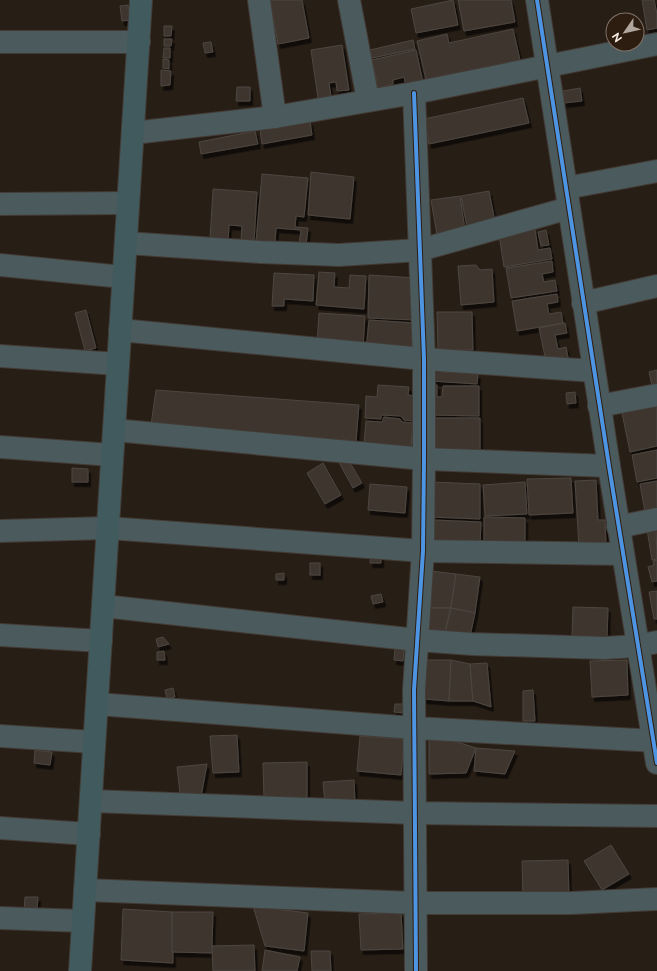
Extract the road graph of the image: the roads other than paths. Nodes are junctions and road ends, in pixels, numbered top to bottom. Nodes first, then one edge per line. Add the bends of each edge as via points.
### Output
1 (141, 0) edge
2 (259, 0) edge
3 (349, 0) edge
4 (537, 0) edge
5 (0, 42) edge
6 (139, 42) junction
7 (657, 44) edge
8 (547, 66) junction
9 (414, 93) junction
10 (368, 100) junction
11 (275, 117) junction
12 (133, 133) junction
13 (657, 171) edge
14 (568, 198) junction
15 (128, 203) junction
16 (0, 204) edge
17 (126, 243) junction
18 (420, 250) junction
19 (0, 265) edge
20 (123, 277) junction
21 (657, 286) edge
22 (584, 302) junction
23 (120, 330) junction
24 (0, 356) edge
25 (424, 359) junction
26 (118, 364) junction
27 (594, 371) junction
28 (657, 395) edge
29 (599, 406) junction
30 (114, 430) junction
31 (0, 447) edge
32 (112, 456) junction
33 (424, 459) junction
34 (608, 466) junction
35 (657, 519) edge
36 (618, 527) junction
37 (108, 528) junction
38 (0, 530) edge
39 (423, 550) junction
40 (623, 554) junction
41 (103, 606) junction
42 (0, 635) edge
43 (417, 640) junction
44 (101, 641) junction
45 (647, 644) edge
46 (97, 704) junction
47 (414, 728) junction
48 (0, 736) edge
49 (94, 742) junction
50 (655, 742) edge
51 (657, 764) edge
52 (91, 802) junction
53 (415, 813) junction
54 (657, 816) edge
55 (0, 828) edge
56 (89, 834) junction
57 (85, 890) junction
58 (657, 899) edge
59 (415, 902) junction
60 (0, 918) edge
61 (83, 921) junction
62 (80, 971) edge
63 (416, 971) edge

1 - 6 main road
2 - 11 street
3 - 10 street
4 - 8 street
5 - 6 street
6 - 12 main road
7 - 8 street
8 - 9 street
8 - 14 street
9 - 10 street
9 - 18 street
10 - 11 street
11 - 12 street
12 - 15 main road
13 - 14 street
14 - 18 street
14 - 22 street
15 - 16 street
15 - 17 main road
17 - 18 street via 338,255
17 - 20 main road
18 - 25 street
19 - 20 street
20 - 23 main road
21 - 22 street
22 - 27 street
23 - 25 street
23 - 26 main road
24 - 26 street
25 - 27 street
25 - 33 street
26 - 30 main road
27 - 29 street
28 - 29 street
29 - 34 street
30 - 32 main road
30 - 33 street
31 - 32 street
32 - 37 main road
33 - 34 street
33 - 39 street
34 - 36 street
35 - 36 street
36 - 40 street
37 - 38 street
37 - 39 street
37 - 41 main road
39 - 40 street
39 - 43 street
40 - 45 street
41 - 43 street
41 - 44 main road
42 - 44 street
43 - 45 street via 596,648
43 - 47 street
44 - 46 main road
45 - 50 street
46 - 47 street
46 - 49 main road
47 - 50 street
47 - 53 street
48 - 49 street
49 - 52 main road
50 - 51 street
52 - 53 street
52 - 56 main road
53 - 54 street
53 - 59 street
55 - 56 street
56 - 57 main road
57 - 59 street
57 - 61 main road
58 - 59 street via 572,903
59 - 63 street
60 - 61 street
61 - 62 main road

